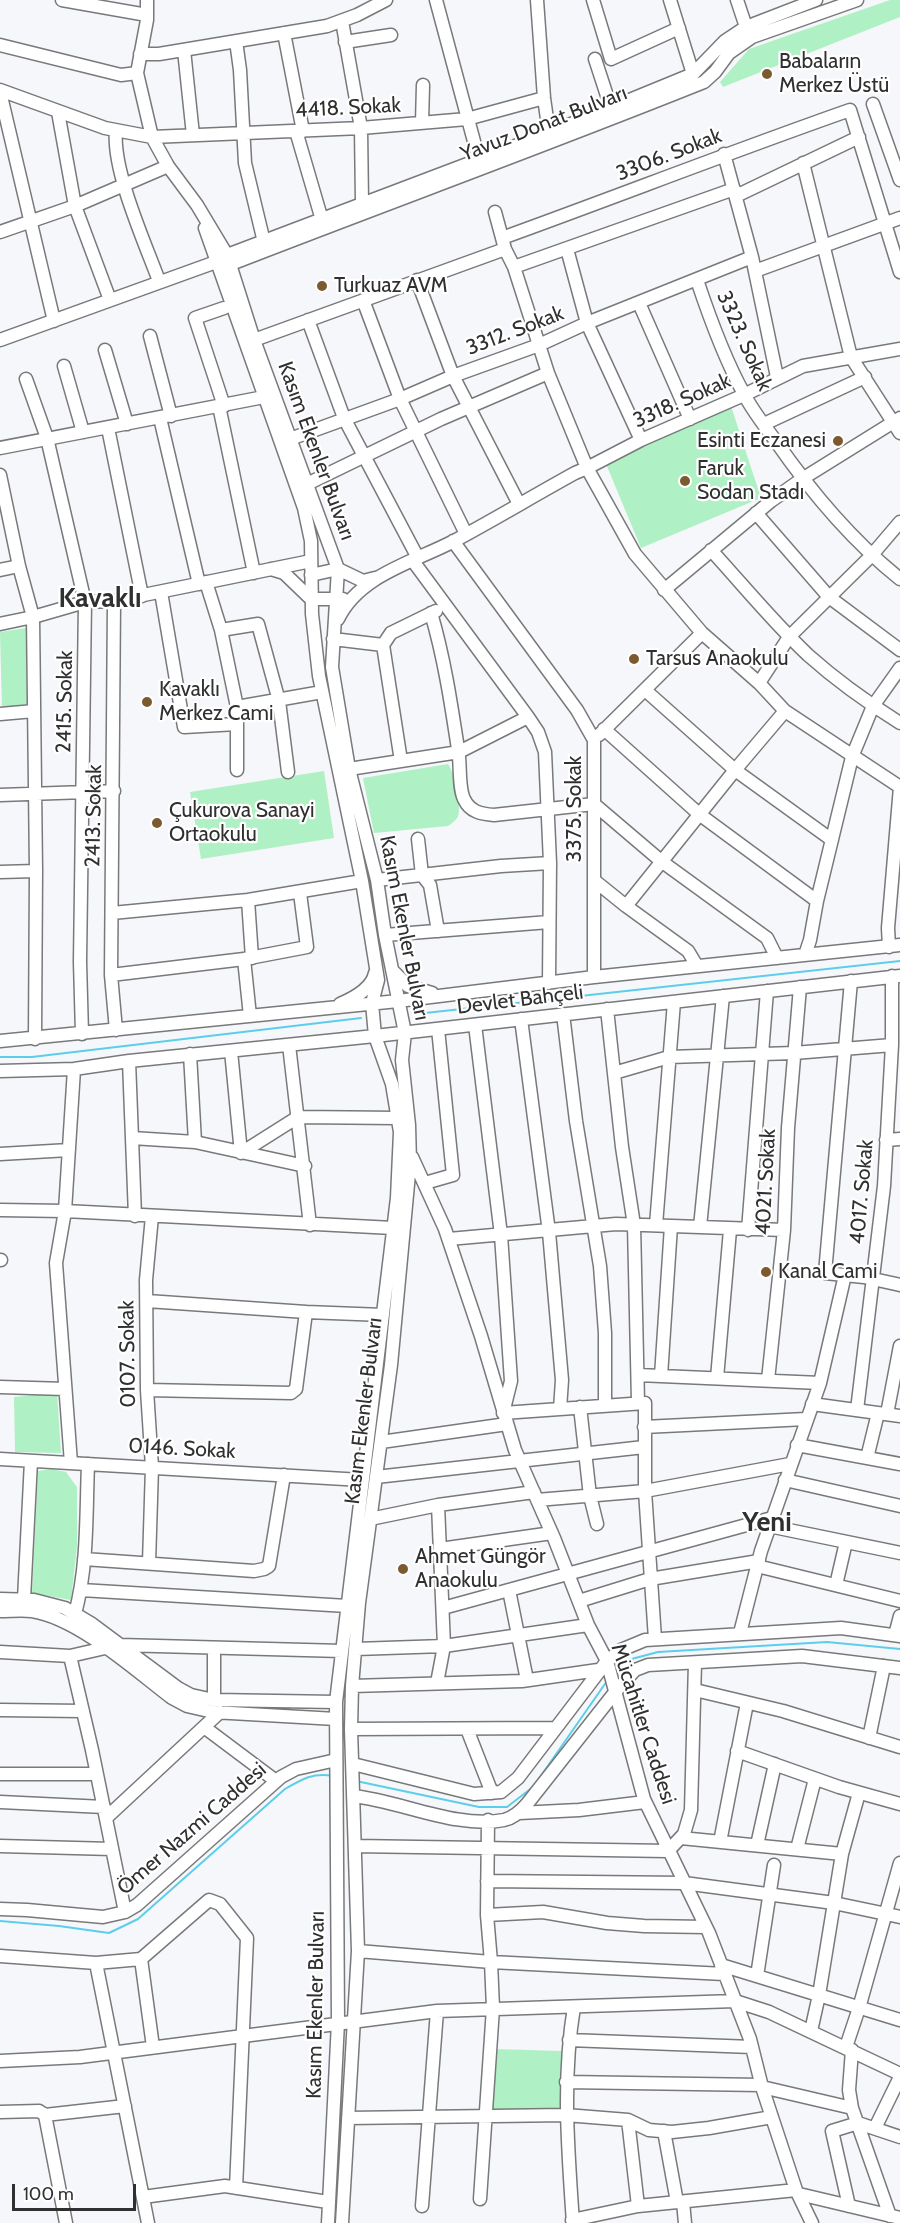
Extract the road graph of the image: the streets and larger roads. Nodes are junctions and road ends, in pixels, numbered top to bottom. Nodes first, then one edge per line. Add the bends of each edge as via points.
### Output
1 (62, 0) edge
2 (147, 0) edge
3 (386, 0) edge
4 (436, 0) edge
5 (537, 0) edge
6 (593, 0) edge
7 (670, 0) edge
8 (737, 0) edge
9 (816, 0) edge
10 (857, 0) edge
11 (147, 15) junction
12 (342, 21) junction
13 (746, 27) junction
14 (679, 28) junction
15 (284, 33) junction
16 (392, 35) dead end
17 (236, 41) junction
18 (345, 42) junction
19 (0, 45) edge
20 (184, 50) junction
21 (140, 54) junction
22 (595, 59) dead end
23 (137, 73) junction
24 (693, 74) junction
25 (423, 86) dead end
26 (0, 91) edge
27 (544, 98) junction
28 (873, 104) dead end
29 (611, 108) junction
30 (58, 111) junction
31 (467, 119) junction
32 (422, 123) junction
33 (361, 128) junction
34 (116, 131) junction
35 (299, 131) junction
36 (244, 133) junction
37 (549, 134) junction
38 (194, 135) junction
39 (152, 137) junction
40 (859, 137) junction
41 (724, 154) junction
42 (479, 160) junction
43 (803, 163) junction
44 (168, 166) junction
45 (900, 180) edge
46 (124, 185) junction
47 (735, 192) junction
48 (362, 204) junction
49 (75, 206) junction
50 (495, 212) dead end
51 (900, 219) edge
52 (322, 220) junction
53 (30, 223) junction
54 (886, 225) junction
55 (0, 232) edge
56 (264, 242) junction
57 (503, 243) junction
58 (822, 247) junction
59 (567, 249) junction
60 (753, 257) junction
61 (225, 260) junction
62 (514, 267) junction
63 (755, 271) junction
64 (900, 272) edge
65 (417, 280) junction
66 (697, 280) junction
67 (159, 282) junction
68 (110, 300) junction
69 (363, 300) junction
70 (639, 303) junction
71 (224, 308) dead end
72 (308, 320) junction
73 (54, 321) junction
74 (587, 323) junction
75 (150, 336) dead end
76 (0, 340) edge
77 (254, 340) junction
78 (539, 345) junction
79 (900, 349) edge
80 (105, 350) dead end
81 (851, 357) junction
82 (64, 366) dead end
83 (548, 373) junction
84 (453, 376) junction
85 (777, 377) junction
86 (865, 377) junction
87 (26, 378) dead end
88 (744, 395) junction
89 (264, 397) junction
90 (400, 399) junction
91 (221, 406) junction
92 (468, 408) junction
93 (166, 417) junction
94 (344, 418) junction
95 (690, 419) junction
96 (127, 424) junction
97 (764, 424) junction
98 (898, 424) edge
99 (108, 428) junction
100 (83, 432) junction
101 (415, 432) junction
102 (47, 438) junction
103 (290, 439) junction
104 (641, 440) junction
105 (0, 448) edge
106 (364, 455) junction
107 (586, 468) junction
108 (0, 475) edge
109 (802, 479) junction
110 (307, 484) junction
111 (519, 504) junction
112 (756, 513) junction
113 (900, 522) edge
114 (5, 523) edge
115 (466, 534) junction
116 (453, 541) junction
117 (711, 550) junction
118 (871, 556) junction
119 (415, 560) junction
120 (311, 561) junction
121 (19, 566) junction
122 (270, 569) junction
123 (338, 569) junction
124 (0, 570) edge
125 (254, 573) junction
126 (310, 575) junction
127 (379, 577) junction
128 (900, 579) edge
129 (203, 583) junction
130 (664, 590) junction
131 (161, 592) junction
132 (142, 596) junction
133 (829, 597) junction
134 (311, 598) junction
135 (352, 598) junction
136 (337, 599) junction
137 (86, 602) junction
138 (114, 602) junction
139 (445, 606) junction
140 (431, 613) junction
141 (33, 617) junction
142 (0, 624) edge
143 (334, 626) junction
144 (221, 630) junction
145 (702, 633) junction
146 (789, 637) junction
147 (333, 639) junction
148 (383, 645) junction
149 (900, 650) edge
150 (900, 668) edge
151 (759, 683) junction
152 (645, 690) junction
153 (322, 692) junction
154 (279, 701) junction
155 (873, 706) junction
156 (237, 707) junction
157 (34, 711) junction
158 (785, 711) junction
159 (0, 714) edge
160 (528, 717) junction
161 (900, 723) edge
162 (237, 724) junction
163 (604, 729) junction
164 (594, 740) junction
165 (459, 752) junction
166 (852, 756) junction
167 (401, 761) junction
168 (349, 769) junction
169 (237, 770) dead end
170 (735, 770) junction
171 (288, 772) dead end
172 (900, 787) edge
173 (84, 791) junction
174 (114, 791) junction
175 (35, 794) junction
176 (0, 795) edge
177 (594, 804) junction
178 (549, 810) junction
179 (699, 814) junction
180 (418, 839) dead end
181 (832, 840) junction
182 (661, 861) junction
183 (550, 863) junction
184 (36, 871) junction
185 (0, 872) edge
186 (422, 875) junction
187 (377, 880) junction
188 (595, 880) junction
189 (362, 881) junction
190 (300, 893) junction
191 (248, 900) junction
192 (817, 900) junction
193 (626, 906) junction
194 (112, 913) junction
195 (549, 922) junction
196 (438, 931) junction
197 (385, 935) junction
198 (894, 946) edge
199 (805, 955) junction
200 (248, 958) junction
201 (777, 958) junction
202 (376, 966) junction
203 (697, 966) junction
204 (392, 969) junction
205 (111, 975) junction
206 (896, 976) edge
207 (594, 977) junction
208 (851, 981) junction
209 (549, 982) junction
210 (800, 987) junction
211 (767, 991) junction
212 (445, 995) junction
213 (723, 996) junction
214 (398, 1001) junction
215 (674, 1002) junction
216 (372, 1003) junction
217 (334, 1007) junction
218 (607, 1009) junction
219 (563, 1014) junction
220 (250, 1016) junction
221 (521, 1019) junction
222 (475, 1025) junction
223 (438, 1029) junction
224 (116, 1030) junction
225 (405, 1033) junction
226 (81, 1034) junction
227 (375, 1036) junction
228 (35, 1039) junction
229 (0, 1041) edge
230 (289, 1045) junction
231 (892, 1045) junction
232 (844, 1049) junction
233 (231, 1051) junction
234 (794, 1053) junction
235 (190, 1054) junction
236 (762, 1054) junction
237 (717, 1055) junction
238 (669, 1057) junction
239 (129, 1061) junction
240 (74, 1069) junction
241 (0, 1071) edge
242 (614, 1073) junction
243 (298, 1117) junction
244 (398, 1118) junction
245 (132, 1138) junction
246 (900, 1139) edge
247 (886, 1140) junction
248 (195, 1142) junction
249 (69, 1150) junction
250 (410, 1152) junction
251 (241, 1153) junction
252 (0, 1154) edge
253 (305, 1166) junction
254 (424, 1183) junction
255 (0, 1210) edge
256 (65, 1211) junction
257 (135, 1216) junction
258 (152, 1216) junction
259 (310, 1225) junction
260 (634, 1225) junction
261 (656, 1225) junction
262 (671, 1226) junction
263 (594, 1227) junction
264 (700, 1227) junction
265 (393, 1228) junction
266 (730, 1230) junction
267 (748, 1230) junction
268 (784, 1230) junction
269 (549, 1232) junction
270 (501, 1235) junction
271 (448, 1239) junction
272 (845, 1275) junction
273 (874, 1279) junction
274 (900, 1285) edge
275 (147, 1301) junction
276 (306, 1312) junction
277 (383, 1315) junction
278 (900, 1346) edge
279 (638, 1375) junction
280 (661, 1376) junction
281 (717, 1378) junction
282 (768, 1380) junction
283 (820, 1383) junction
284 (0, 1387) edge
285 (65, 1389) junction
286 (147, 1390) junction
287 (638, 1402) junction
288 (812, 1404) junction
289 (606, 1405) junction
290 (580, 1407) junction
291 (560, 1409) junction
292 (857, 1410) junction
293 (882, 1413) junction
294 (900, 1416) edge
295 (505, 1419) junction
296 (806, 1419) junction
297 (644, 1427) junction
298 (381, 1442) junction
299 (797, 1445) junction
300 (645, 1447) junction
301 (586, 1453) junction
302 (867, 1458) junction
303 (0, 1459) edge
304 (520, 1460) junction
305 (31, 1461) junction
306 (71, 1463) junction
307 (88, 1464) junction
308 (790, 1464) junction
309 (900, 1464) edge
310 (152, 1467) junction
311 (284, 1475) junction
312 (376, 1477) junction
313 (362, 1480) junction
314 (785, 1480) junction
315 (645, 1491) junction
316 (536, 1496) junction
317 (590, 1496) junction
318 (438, 1505) junction
319 (900, 1506) edge
320 (370, 1519) junction
321 (771, 1522) junction
322 (597, 1524) dead end
323 (552, 1533) junction
324 (846, 1542) junction
325 (440, 1548) junction
326 (649, 1551) junction
327 (900, 1553) edge
328 (84, 1559) junction
329 (149, 1563) junction
330 (758, 1563) junction
331 (568, 1574) junction
332 (650, 1579) junction
333 (836, 1585) junction
334 (81, 1590) junction
335 (508, 1590) junction
336 (0, 1599) edge
337 (24, 1599) junction
338 (579, 1601) junction
339 (900, 1601) edge
340 (347, 1606) junction
341 (443, 1608) junction
342 (0, 1611) edge
343 (75, 1614) junction
344 (900, 1616) edge
345 (588, 1625) junction
346 (740, 1633) junction
347 (898, 1635) edge
348 (517, 1637) junction
349 (655, 1639) junction
350 (120, 1645) junction
351 (444, 1646) junction
352 (105, 1648) junction
353 (213, 1648) junction
354 (356, 1649) junction
355 (342, 1651) junction
356 (0, 1652) edge
357 (70, 1656) junction
358 (695, 1663) junction
359 (603, 1665) junction
360 (884, 1666) junction
361 (900, 1668) edge
362 (527, 1680) junction
363 (437, 1683) junction
364 (352, 1686) junction
365 (695, 1690) junction
366 (616, 1691) junction
367 (214, 1700) junction
368 (336, 1702) junction
369 (747, 1703) junction
370 (0, 1710) edge
371 (83, 1711) junction
372 (220, 1712) junction
373 (336, 1719) junction
374 (204, 1727) junction
375 (555, 1728) junction
376 (467, 1729) junction
377 (351, 1730) junction
378 (869, 1738) junction
379 (900, 1747) edge
380 (737, 1750) junction
381 (336, 1762) junction
382 (775, 1764) junction
383 (353, 1768) junction
384 (0, 1774) edge
385 (97, 1774) junction
386 (815, 1779) junction
387 (276, 1781) junction
388 (353, 1792) junction
389 (492, 1793) junction
390 (859, 1793) junction
391 (0, 1802) edge
392 (645, 1802) junction
393 (900, 1804) edge
394 (105, 1812) junction
395 (519, 1813) junction
396 (488, 1820) junction
397 (681, 1838) junction
398 (720, 1842) junction
399 (758, 1845) junction
400 (0, 1846) edge
401 (355, 1846) junction
402 (487, 1847) junction
403 (112, 1849) junction
404 (797, 1849) junction
405 (668, 1851) junction
406 (842, 1854) junction
407 (900, 1863) edge
408 (774, 1865) dead end
409 (487, 1881) junction
410 (684, 1883) junction
411 (770, 1896) junction
412 (834, 1904) junction
413 (0, 1910) edge
414 (125, 1912) junction
415 (887, 1913) junction
416 (487, 1915) junction
417 (900, 1917) edge
418 (706, 1927) junction
419 (358, 1952) junction
420 (0, 1956) edge
421 (141, 1959) junction
422 (491, 1962) junction
423 (96, 1963) junction
424 (723, 1969) junction
425 (757, 1976) junction
426 (819, 1995) junction
427 (735, 2001) junction
428 (574, 2007) junction
429 (493, 2008) junction
430 (859, 2008) junction
431 (437, 2011) junction
432 (900, 2020) edge
433 (338, 2022) junction
434 (355, 2023) junction
435 (811, 2031) junction
436 (243, 2036) junction
437 (568, 2040) junction
438 (153, 2047) junction
439 (752, 2047) junction
440 (849, 2049) junction
441 (114, 2052) junction
442 (0, 2061) edge
443 (900, 2076) edge
444 (566, 2082) junction
445 (761, 2086) junction
446 (125, 2106) junction
447 (852, 2108) junction
448 (0, 2112) edge
449 (45, 2115) junction
450 (430, 2115) junction
451 (485, 2115) junction
452 (566, 2115) junction
453 (772, 2117) junction
454 (348, 2118) junction
455 (628, 2120) junction
456 (858, 2123) junction
457 (875, 2128) junction
458 (664, 2131) junction
459 (900, 2137) edge
460 (236, 2188) junction
461 (798, 2192) junction
462 (143, 2197) junction
463 (480, 2199) dead end
464 (328, 2202) junction
465 (680, 2202) junction
466 (422, 2206) dead end
467 (638, 2206) junction
468 (849, 2206) junction
469 (895, 2217) edge
470 (572, 2221) edge
471 (66, 2223) edge
472 (148, 2223) edge
473 (328, 2223) edge
474 (342, 2223) edge
475 (686, 2223) edge
476 (812, 2223) edge

1 - 11 street
2 - 11 street
3 - 12 street
4 - 31 street
5 - 27 street
6 - 14 street via 611,59
7 - 14 street
8 - 13 street
9 - 13 street, Yavuz Donat Bulvarı
10 - 61 street, Yavuz Donat Bulvarı via 752,37 729,54 704,82 355,216
11 - 21 street
12 - 15 street
12 - 18 street
13 - 24 street, Yavuz Donat Bulvarı via 725,41
14 - 24 street
15 - 17 street
15 - 35 street
16 - 18 street
17 - 20 street
17 - 36 street
18 - 33 street
19 - 23 street via 121,75
20 - 21 street
20 - 38 street
21 - 23 street
22 - 29 street
23 - 39 street
24 - 29 street, Yavuz Donat Bulvarı
25 - 32 street
26 - 30 street, 4418. Sokak
26 - 53 street
27 - 31 street, 4418. Sokak
27 - 37 street
28 - 45 street
29 - 37 street, Yavuz Donat Bulvarı
30 - 34 street, 4418. Sokak
30 - 49 street
31 - 32 street, 4418. Sokak
31 - 42 street
32 - 33 street, 4418. Sokak
33 - 35 street, 4418. Sokak
33 - 48 street
34 - 39 street, 4418. Sokak
34 - 46 street via 114,143
35 - 36 street, 4418. Sokak
35 - 52 street
36 - 38 street, 4418. Sokak
36 - 56 street via 245,163
37 - 42 street, Yavuz Donat Bulvarı
38 - 39 street, 4418. Sokak
39 - 44 street
40 - 41 street, 3306. Sokak via 850,110
40 - 43 street
40 - 54 street
41 - 47 street
41 - 57 street, 3306. Sokak
42 - 48 street, Yavuz Donat Bulvarı
43 - 47 street
43 - 58 street
44 - 46 street
44 - 61 street via 197,205
46 - 49 street
46 - 67 street
47 - 59 street
47 - 60 street
48 - 52 street, Yavuz Donat Bulvarı
49 - 53 street
49 - 68 street
50 - 57 street
51 - 54 street
52 - 56 street, Yavuz Donat Bulvarı
53 - 55 street
53 - 73 street
54 - 58 street
54 - 64 street
56 - 61 street, Yavuz Donat Bulvarı
57 - 62 street
57 - 65 street, 3306. Sokak
58 - 63 street
58 - 81 street
59 - 62 street
59 - 74 street
60 - 63 street
60 - 66 street, 3312. Sokak
61 - 67 street, Yavuz Donat Bulvarı
61 - 77 street, Kasım Ekenler Bulvarı
61 - 89 street, Kasım Ekenler Bulvarı
62 - 78 street
63 - 85 street
65 - 69 street, 3306. Sokak
65 - 84 street
66 - 70 street, 3312. Sokak
66 - 88 street, 3323. Sokak via 714,330
67 - 68 street, Yavuz Donat Bulvarı
68 - 73 street, Yavuz Donat Bulvarı
69 - 72 street, 3306. Sokak
69 - 90 street
70 - 74 street, 3312. Sokak
70 - 95 street
71 - 91 street via 195,318
72 - 77 street, 3306. Sokak
72 - 94 street
73 - 76 street, Yavuz Donat Bulvarı
74 - 78 street, 3312. Sokak
74 - 104 street
75 - 93 street
77 - 103 street, Kasım Ekenler Bulvarı
78 - 83 street
78 - 84 street, 3312. Sokak
79 - 81 street, 3318. Sokak
80 - 96 street
81 - 85 street, 3318. Sokak via 803,366
81 - 86 street
82 - 100 street
83 - 92 street
83 - 107 street
84 - 90 street, 3312. Sokak
84 - 92 street
85 - 88 street, 3318. Sokak
86 - 97 street
86 - 98 street
87 - 102 street, 2415. Sokak
88 - 95 street, 3318. Sokak
88 - 97 street, 3323. Sokak
89 - 91 street
89 - 120 street, Kasım Ekenler Bulvarı via 304,508
90 - 94 street, 3312. Sokak
90 - 101 street
91 - 93 street
91 - 125 street
92 - 101 street
92 - 111 street
93 - 96 street
93 - 129 street
94 - 103 street, 3312. Sokak
94 - 106 street
95 - 104 street, 3318. Sokak
96 - 99 street
97 - 109 street, 3323. Sokak
98 - 109 street
99 - 100 street
99 - 132 street
100 - 102 street
101 - 106 street
101 - 115 street
102 - 105 street
102 - 137 street, 2415. Sokak
103 - 110 street, Kasım Ekenler Bulvarı
104 - 107 street, 3318. Sokak
106 - 110 street
106 - 119 street
107 - 111 street, 3318. Sokak
107 - 130 street via 635,554
108 - 114 street
109 - 112 street
109 - 118 street, 3323. Sokak
110 - 123 street, Kasım Ekenler Bulvarı
111 - 115 street, 3318. Sokak
112 - 117 street
112 - 133 street
113 - 118 street
114 - 121 street
115 - 116 street, 3318. Sokak
116 - 119 street, 3318. Sokak
116 - 164 street, 3375. Sokak via 577,710
117 - 130 street
117 - 146 street
118 - 128 street, 3323. Sokak
118 - 133 street
119 - 127 street, 3318. Sokak
119 - 139 street
120 - 122 street
120 - 126 street, Kasım Ekenler Bulvarı
121 - 124 street
121 - 141 street
122 - 125 street
122 - 134 street via 284,573
123 - 126 street
123 - 127 street via 363,581
123 - 136 street, Kasım Ekenler Bulvarı
125 - 129 street
126 - 134 street, Kasım Ekenler Bulvarı
127 - 135 street, 3318. Sokak
129 - 131 street
129 - 144 street
130 - 145 street
131 - 132 street
131 - 162 street via 184,727
132 - 138 street
133 - 146 street
133 - 149 street
134 - 136 street
134 - 153 street, Kasım Ekenler Bulvarı
135 - 136 street
135 - 143 street, 3318. Sokak
136 - 143 street, Kasım Ekenler Bulvarı
137 - 138 street
137 - 141 street
137 - 173 street, 2415. Sokak
138 - 174 street, 2413. Sokak
139 - 140 street
139 - 160 street
140 - 148 street via 391,633
140 - 165 street
141 - 142 street
141 - 157 street
143 - 147 street, Kasım Ekenler Bulvarı
144 - 154 street via 258,624
144 - 156 street
145 - 151 street
145 - 152 street
146 - 151 street
146 - 155 street
147 - 148 street
147 - 168 street, Kasım Ekenler Bulvarı via 332,667
148 - 167 street
150 - 155 street
151 - 158 street
152 - 163 street
152 - 170 street
153 - 154 street
153 - 189 street, Kasım Ekenler Bulvarı
154 - 156 street
154 - 171 street
155 - 161 street
155 - 166 street
156 - 162 street
157 - 159 street
157 - 175 street
158 - 166 street
158 - 170 street
160 - 165 street
160 - 178 street via 545,752
162 - 169 street
163 - 164 street
163 - 179 street
164 - 177 street, 3375. Sokak
165 - 167 street
165 - 178 street via 463,797 471,809 494,815
166 - 172 street
166 - 181 street
167 - 168 street
168 - 187 street, Kasım Ekenler Bulvarı
170 - 179 street
170 - 181 street
172 - 198 street via 889,916
173 - 174 street
173 - 175 street
173 - 226 street, 2415. Sokak
174 - 194 street, 2413. Sokak
175 - 176 street
175 - 184 street
177 - 178 street
177 - 182 street
177 - 188 street, 3375. Sokak
178 - 183 street
179 - 182 street
179 - 192 street
180 - 186 street
181 - 192 street
182 - 193 street
182 - 201 street via 767,938
183 - 186 street
183 - 195 street
184 - 185 street
184 - 228 street
186 - 187 street
186 - 196 street via 430,885
187 - 197 street, Kasım Ekenler Bulvarı
188 - 193 street
188 - 207 street, 3375. Sokak
189 - 190 street
189 - 202 street, Kasım Ekenler Bulvarı
190 - 191 street
190 - 200 street via 308,947
191 - 194 street
191 - 200 street
192 - 199 street
193 - 203 street via 688,951
194 - 205 street, 2413. Sokak
195 - 196 street
195 - 209 street
196 - 197 street
197 - 204 street, Kasım Ekenler Bulvarı
198 - 199 street, Devlet Bahçeli
199 - 201 street, Devlet Bahçeli
200 - 205 street
200 - 220 street
201 - 203 street, Devlet Bahçeli
202 - 216 street, Kasım Ekenler Bulvarı via 378,980
202 - 217 street via 373,980 362,992
203 - 207 street, Devlet Bahçeli
204 - 212 street via 408,986
204 - 214 street, Kasım Ekenler Bulvarı
205 - 224 street, 2413. Sokak
206 - 208 street, Devlet Bahçeli
206 - 231 street, 4017. Sokak
207 - 209 street, Devlet Bahçeli
208 - 210 street, Devlet Bahçeli
208 - 232 street
209 - 212 street, Devlet Bahçeli
210 - 211 street, Devlet Bahçeli
210 - 234 street, 4021. Sokak
211 - 213 street, Devlet Bahçeli
211 - 236 street
212 - 214 street, Devlet Bahçeli
213 - 215 street, Devlet Bahçeli
213 - 237 street
214 - 216 street, Devlet Bahçeli
214 - 225 street, Kasım Ekenler Bulvarı
215 - 218 street, Devlet Bahçeli
215 - 238 street
216 - 217 street, Devlet Bahçeli
216 - 227 street, Kasım Ekenler Bulvarı
217 - 220 street, Devlet Bahçeli
218 - 219 street, Devlet Bahçeli
218 - 242 street
219 - 221 street, Devlet Bahçeli
219 - 263 street
220 - 224 street, Devlet Bahçeli
221 - 222 street, Devlet Bahçeli
221 - 269 street
222 - 223 street, Devlet Bahçeli
222 - 270 street
223 - 225 street, Devlet Bahçeli
223 - 254 street via 453,1175
224 - 226 street, Devlet Bahçeli
225 - 227 street, Devlet Bahçeli
225 - 250 street, Kasım Ekenler Bulvarı via 402,1060
226 - 228 street, Devlet Bahçeli
227 - 230 street, Devlet Bahçeli
227 - 244 street, Kasım Ekenler Bulvarı via 392,1084
228 - 229 street, Devlet Bahçeli
230 - 233 street, Devlet Bahçeli
230 - 243 street
231 - 232 street
231 - 247 street, 4017. Sokak
232 - 234 street
232 - 272 street via 825,1273
233 - 235 street, Devlet Bahçeli
233 - 251 street
234 - 236 street
234 - 268 street, 4021. Sokak
235 - 239 street, Devlet Bahçeli
235 - 248 street
236 - 237 street
236 - 267 street
237 - 238 street
237 - 264 street
238 - 242 street
238 - 261 street
239 - 240 street, Devlet Bahçeli
239 - 245 street
240 - 241 street, Devlet Bahçeli
240 - 249 street
242 - 260 street
243 - 244 street
243 - 251 street
243 - 253 street
244 - 265 street, Kasım Ekenler Bulvarı
245 - 248 street
245 - 257 street
246 - 247 street
247 - 273 street, 4017. Sokak
248 - 251 street
249 - 252 street
249 - 256 street
250 - 254 street, Mücahitler Caddesi
250 - 298 street, Kasım Ekenler Bulvarı
251 - 253 street
253 - 259 street
254 - 271 street, Mücahitler Caddesi
255 - 256 street
256 - 257 street
256 - 285 street via 57,1263
257 - 258 street
258 - 259 street
258 - 275 street, 0107. Sokak
259 - 265 street
260 - 261 street
260 - 263 street
260 - 279 street
261 - 262 street
262 - 264 street
262 - 280 street
263 - 269 street
263 - 289 street via 605,1333
264 - 266 street
265 - 277 street, Kasım Ekenler Bulvarı
266 - 267 street
266 - 281 street
267 - 268 street
268 - 282 street, 4021. Sokak
269 - 270 street
269 - 291 street via 562,1380
270 - 271 street
270 - 295 street via 511,1382
271 - 295 street, Mücahitler Caddesi
272 - 273 street
272 - 283 street
273 - 274 street
273 - 292 street, 4017. Sokak
275 - 276 street
275 - 286 street, 0107. Sokak
276 - 277 street
276 - 286 street via 296,1389 291,1393
277 - 313 street, Kasım Ekenler Bulvarı
278 - 293 street
279 - 280 street
279 - 287 street
280 - 281 street
281 - 282 street
282 - 283 street
283 - 288 street
284 - 285 street
285 - 306 street
286 - 310 street, 0107. Sokak
287 - 289 street
287 - 297 street via 645,1403
288 - 292 street
288 - 296 street
289 - 290 street
290 - 291 street
290 - 301 street
291 - 295 street
292 - 293 street
293 - 294 street
293 - 302 street
295 - 298 street
295 - 304 street, Mücahitler Caddesi
296 - 297 street
296 - 299 street
297 - 300 street
298 - 312 street, Kasım Ekenler Bulvarı
299 - 302 street
299 - 308 street
300 - 301 street
300 - 315 street
301 - 304 street
301 - 317 street
302 - 309 street
303 - 305 street, 0146. Sokak
304 - 312 street
304 - 316 street, Mücahitler Caddesi
305 - 306 street, 0146. Sokak
305 - 337 street
306 - 307 street, 0146. Sokak
307 - 310 street, 0146. Sokak
307 - 328 street
308 - 314 street
308 - 315 street
310 - 311 street, 0146. Sokak
310 - 329 street, 0107. Sokak
311 - 313 street, 0146. Sokak
311 - 329 street via 269,1566 254,1571
312 - 320 street, Kasım Ekenler Bulvarı
313 - 340 street, Kasım Ekenler Bulvarı
314 - 319 street
314 - 321 street
315 - 317 street
315 - 326 street
316 - 317 street
316 - 318 street
316 - 323 street, Mücahitler Caddesi
317 - 322 street
318 - 320 street
318 - 325 street
320 - 354 street, Kasım Ekenler Bulvarı
321 - 324 street
321 - 326 street
321 - 330 street
323 - 325 street
323 - 331 street, Mücahitler Caddesi
324 - 327 street
324 - 333 street
325 - 341 street
326 - 331 street
326 - 332 street
328 - 329 street
328 - 334 street
330 - 332 street
330 - 333 street
330 - 346 street
331 - 335 street
331 - 338 street, Mücahitler Caddesi
332 - 338 street
332 - 349 street
333 - 339 street
334 - 340 street
334 - 343 street
335 - 341 street
335 - 348 street
336 - 337 street
337 - 343 street
338 - 345 street, Mücahitler Caddesi
340 - 355 street, Kasım Ekenler Bulvarı
341 - 351 street
342 - 352 street via 33,1611 60,1619
343 - 350 street
344 - 347 street
345 - 348 street
345 - 359 street, Mücahitler Caddesi
346 - 347 street via 841,1628
346 - 349 street
348 - 351 street
348 - 362 street
349 - 359 street via 621,1650
350 - 353 street
350 - 367 street via 178,1689
351 - 354 street
351 - 363 street
352 - 357 street
352 - 372 street via 172,1698 187,1706
353 - 355 street
353 - 367 street
354 - 364 street, Kasım Ekenler Bulvarı
355 - 368 street, Kasım Ekenler Bulvarı
356 - 357 street
357 - 371 street
358 - 360 street via 802,1656
358 - 365 street
358 - 366 street via 648,1665 635,1670
359 - 362 street
359 - 366 street, Mücahitler Caddesi
359 - 375 street
360 - 361 street
360 - 378 street
362 - 363 street
363 - 364 street
364 - 377 street, Kasım Ekenler Bulvarı
365 - 369 street
365 - 397 street via 691,1810
366 - 392 street, Mücahitler Caddesi
366 - 395 street
367 - 368 street
368 - 373 street, Kasım Ekenler Bulvarı
369 - 378 street
369 - 380 street
370 - 371 street
371 - 385 street
372 - 373 street
372 - 374 street
373 - 381 street, Kasım Ekenler Bulvarı
374 - 387 street
374 - 394 street
375 - 376 street
375 - 389 street via 518,1778 501,1792
376 - 377 street
376 - 389 street
377 - 383 street, Kasım Ekenler Bulvarı
378 - 379 street
380 - 382 street
380 - 398 street
381 - 387 street, Ömer Nazmi Caddesi via 296,1769
381 - 433 street, Kasım Ekenler Bulvarı
382 - 386 street
382 - 399 street
383 - 388 street, Kasım Ekenler Bulvarı
383 - 389 street via 474,1794
384 - 385 street
385 - 394 street
386 - 390 street
386 - 404 street
387 - 414 street, Ömer Nazmi Caddesi
388 - 396 street via 468,1821
388 - 401 street, Kasım Ekenler Bulvarı
390 - 393 street
390 - 406 street
391 - 394 street
392 - 395 street
392 - 405 street, Mücahitler Caddesi
394 - 403 street
395 - 396 street via 505,1820
396 - 402 street
397 - 398 street
397 - 405 street
398 - 399 street
399 - 404 street
400 - 403 street
401 - 402 street
401 - 419 street, Kasım Ekenler Bulvarı
402 - 405 street
402 - 409 street
403 - 414 street
404 - 406 street
405 - 410 street, Mücahitler Caddesi
406 - 412 street
407 - 415 street
408 - 411 street
409 - 410 street
409 - 416 street
410 - 411 street
410 - 418 street, Mücahitler Caddesi
411 - 412 street
411 - 425 street
412 - 415 street
412 - 426 street
413 - 414 street, Ömer Nazmi Caddesi via 103,1917
415 - 417 street
415 - 430 street
416 - 418 street via 543,1912 616,1924
416 - 422 street
418 - 424 street, Mücahitler Caddesi
419 - 422 street
419 - 434 street, Kasım Ekenler Bulvarı
420 - 423 street
421 - 423 street
421 - 436 street via 209,1900 220,1904 247,1938
421 - 438 street
422 - 424 street
422 - 429 street
423 - 441 street
424 - 425 street
424 - 427 street, Mücahitler Caddesi
425 - 426 street
426 - 430 street
426 - 435 street
427 - 428 street
427 - 435 street
427 - 439 street, Mücahitler Caddesi
428 - 429 street
428 - 437 street
429 - 431 street
429 - 451 street
430 - 432 street
430 - 440 street
431 - 434 street
431 - 450 street
433 - 434 street
433 - 436 street
433 - 464 street, Kasım Ekenler Bulvarı
434 - 454 street, Kasım Ekenler Bulvarı
435 - 440 street
436 - 438 street
436 - 460 street
437 - 439 street
437 - 444 street
438 - 441 street
439 - 445 street, Mücahitler Caddesi
440 - 443 street
440 - 447 street
441 - 442 street
441 - 446 street
443 - 457 street
444 - 445 street
444 - 452 street
445 - 447 street
445 - 453 street, Mücahitler Caddesi
446 - 449 street
446 - 462 street
447 - 456 street
448 - 449 street via 39,2111
449 - 471 street
450 - 451 street
450 - 454 street
450 - 466 street
451 - 452 street
451 - 463 street
452 - 455 street
452 - 470 street
453 - 458 street
453 - 461 street, Mücahitler Caddesi
454 - 474 street, Kasım Ekenler Bulvarı
455 - 458 street via 649,2130
455 - 467 street
456 - 457 street
456 - 468 street via 832,2131
456 - 469 street
457 - 459 street
458 - 465 street
460 - 462 street via 225,2186
460 - 464 street
461 - 465 street
461 - 468 street
461 - 476 street, Mücahitler Caddesi
462 - 472 street
464 - 473 street, Kasım Ekenler Bulvarı
465 - 467 street
465 - 475 street
467 - 470 street
468 - 469 street

